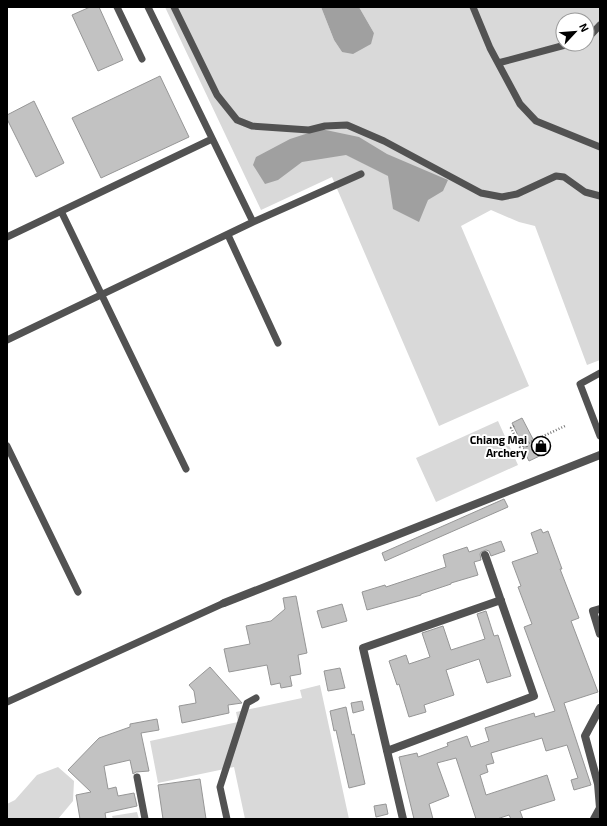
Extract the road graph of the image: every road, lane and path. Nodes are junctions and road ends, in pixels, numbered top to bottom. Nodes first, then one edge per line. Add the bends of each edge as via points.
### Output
1 (117, 7) edge
2 (148, 7) edge
3 (174, 7) edge
4 (473, 7) edge
5 (555, 48) edge
6 (142, 59) dead end
7 (498, 63) junction
8 (212, 139) junction
9 (600, 147) edge
10 (361, 174) dead end
11 (600, 196) edge
12 (62, 211) junction
13 (253, 222) junction
14 (228, 235) junction
15 (7, 237) edge
16 (101, 295) junction
17 (7, 340) edge
18 (278, 343) dead end
19 (600, 373) edge
20 (514, 426) dead end
21 (565, 426) dead end
22 (600, 436) edge
23 (7, 446) edge
24 (600, 455) edge
25 (186, 469) dead end
26 (486, 555) dead end
27 (78, 592) dead end
28 (501, 600) junction
29 (224, 603) joint
30 (600, 609) edge
31 (600, 634) edge
32 (256, 698) dead end
33 (7, 702) edge
34 (600, 708) edge
35 (388, 751) junction
36 (137, 776) dead end
37 (145, 819) edge
38 (227, 819) edge
39 (403, 819) edge
40 (594, 819) edge

1 - 6 lane
2 - 8 lane
3 - 11 lane via 216,95 237,120 252,126 309,130 347,125 384,141 481,194 502,197 518,194 556,176 564,177 585,192
4 - 7 lane
5 - 7 lane
7 - 9 lane via 520,104 536,121
8 - 12 lane
8 - 13 lane
10 - 13 lane
12 - 15 lane
12 - 16 lane
13 - 14 lane
14 - 16 lane
14 - 18 lane
16 - 17 lane
16 - 25 lane
19 - 22 lane via 580,384
20 - 21 path via 511,428 520,447 527,446
23 - 27 lane
24 - 29 street
26 - 28 street
28 - 35 street via 363,648
28 - 35 street via 534,696
29 - 33 lane
30 - 31 street via 593,612
32 - 38 lane via 247,703 220,787
34 - 40 street via 585,736 598,784 600,808
35 - 39 street
36 - 37 lane

